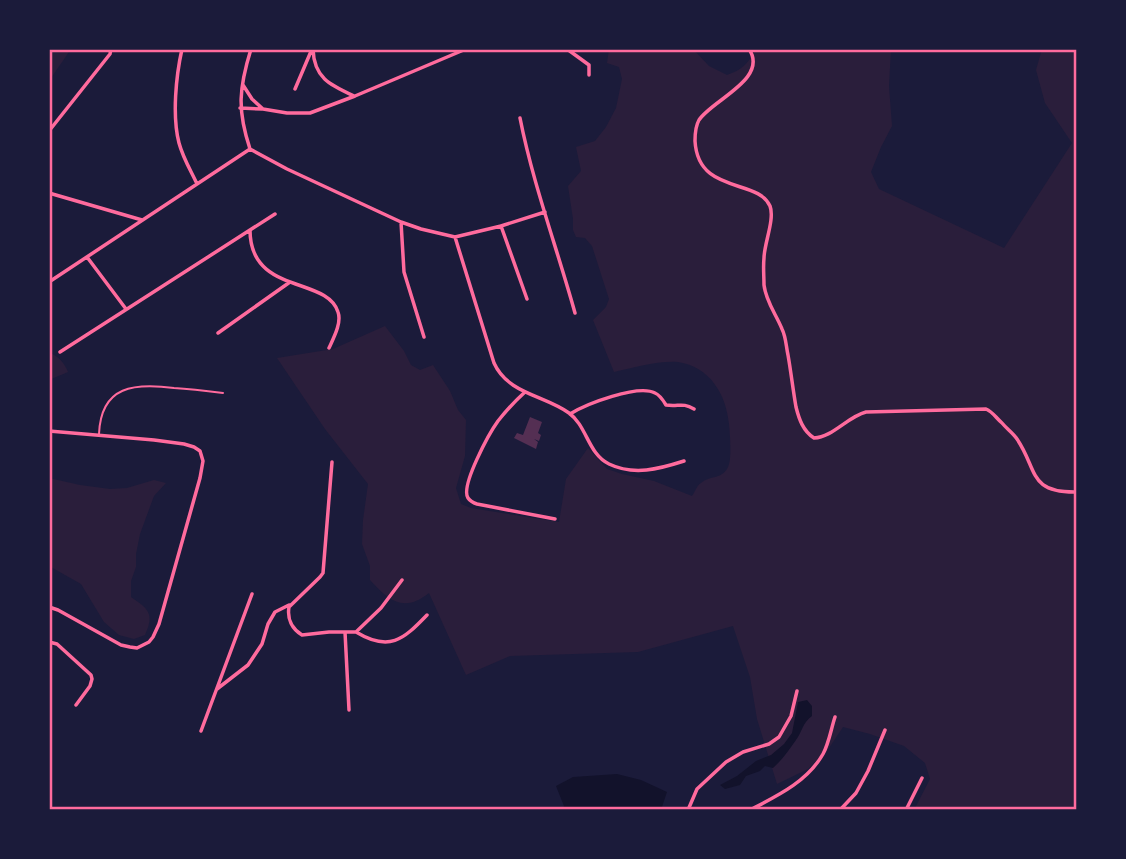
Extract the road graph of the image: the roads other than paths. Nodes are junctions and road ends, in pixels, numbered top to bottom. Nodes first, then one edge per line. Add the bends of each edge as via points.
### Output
1 (111, 49) edge
2 (182, 49) edge
3 (251, 49) edge
4 (312, 49) edge
5 (466, 49) edge
6 (567, 49) edge
7 (750, 49) edge
8 (589, 75) dead end
9 (242, 83) junction
10 (295, 89) dead end
11 (355, 96) junction
12 (240, 108) junction
13 (263, 109) junction
14 (520, 118) dead end
15 (49, 131) edge
16 (250, 149) junction
17 (197, 184) junction
18 (49, 193) edge
19 (545, 212) junction
20 (275, 214) dead end
21 (142, 220) junction
22 (401, 222) junction
23 (501, 226) junction
24 (250, 230) junction
25 (455, 237) junction
26 (87, 257) junction
27 (49, 282) edge
28 (290, 282) junction
29 (527, 299) dead end
30 (126, 309) junction
31 (575, 313) dead end
32 (218, 333) dead end
33 (424, 337) dead end
34 (328, 348) dead end
35 (60, 352) dead end
36 (525, 392) junction
37 (223, 393) dead end
38 (694, 409) dead end
39 (570, 414) junction
40 (49, 431) edge
41 (99, 435) junction
42 (684, 461) dead end
43 (332, 462) dead end
44 (1077, 492) edge
45 (555, 519) dead end
46 (402, 580) dead end
47 (252, 594) dead end
48 (293, 603) junction
49 (49, 607) edge
50 (427, 615) dead end
51 (344, 631) junction
52 (356, 632) junction
53 (49, 642) edge
54 (216, 691) junction
55 (797, 691) dead end
56 (76, 705) dead end
57 (349, 710) dead end
58 (835, 717) dead end
59 (886, 730) dead end
60 (201, 731) dead end
61 (922, 778) dead end
62 (688, 810) edge
63 (750, 810) edge
64 (840, 810) edge
65 (905, 810) edge

1 - 15 street
2 - 17 street via 177,129
3 - 9 street
4 - 10 street
4 - 11 street via 320,74 334,87
5 - 11 street
6 - 8 street via 589,65
7 - 44 street via 752,70 699,120 696,149 712,175 760,195 769,204 766,295 783,329 796,407 805,430 814,438 822,437 866,412 986,409 1018,439 1041,483 1056,492
9 - 12 street
9 - 13 street
11 - 13 street via 310,113
12 - 13 street
12 - 16 street
14 - 19 street
16 - 17 street
16 - 22 street
17 - 21 street
18 - 21 street
19 - 23 street
19 - 31 street
20 - 24 street
21 - 26 street
22 - 25 street
22 - 33 street via 404,272
23 - 25 street
23 - 29 street
24 - 28 street via 260,261 276,277
24 - 30 street
25 - 36 street via 497,371
26 - 27 street
26 - 30 street
28 - 32 street
28 - 34 street via 327,299 338,311
30 - 35 street
36 - 39 street
36 - 45 street via 490,434 466,493 477,504
37 - 41 lane via 132,386 116,394 104,409
38 - 39 street via 686,404 666,405 654,392 643,390 583,406
39 - 42 street via 609,464 636,471
40 - 41 street
41 - 49 street via 172,442 194,447 202,455 200,478 162,611 153,637 137,648 121,645
43 - 48 street via 323,573
46 - 52 street
47 - 54 street
48 - 51 street via 289,619 302,635
48 - 54 street via 275,612 248,665
50 - 52 street via 408,635 396,640 382,643
51 - 52 street
51 - 57 street
53 - 56 street via 91,675 90,686
54 - 60 street
55 - 62 street via 791,716 779,737 726,762 697,789
58 - 63 street via 822,754 809,772
59 - 64 street via 856,793
61 - 65 street

